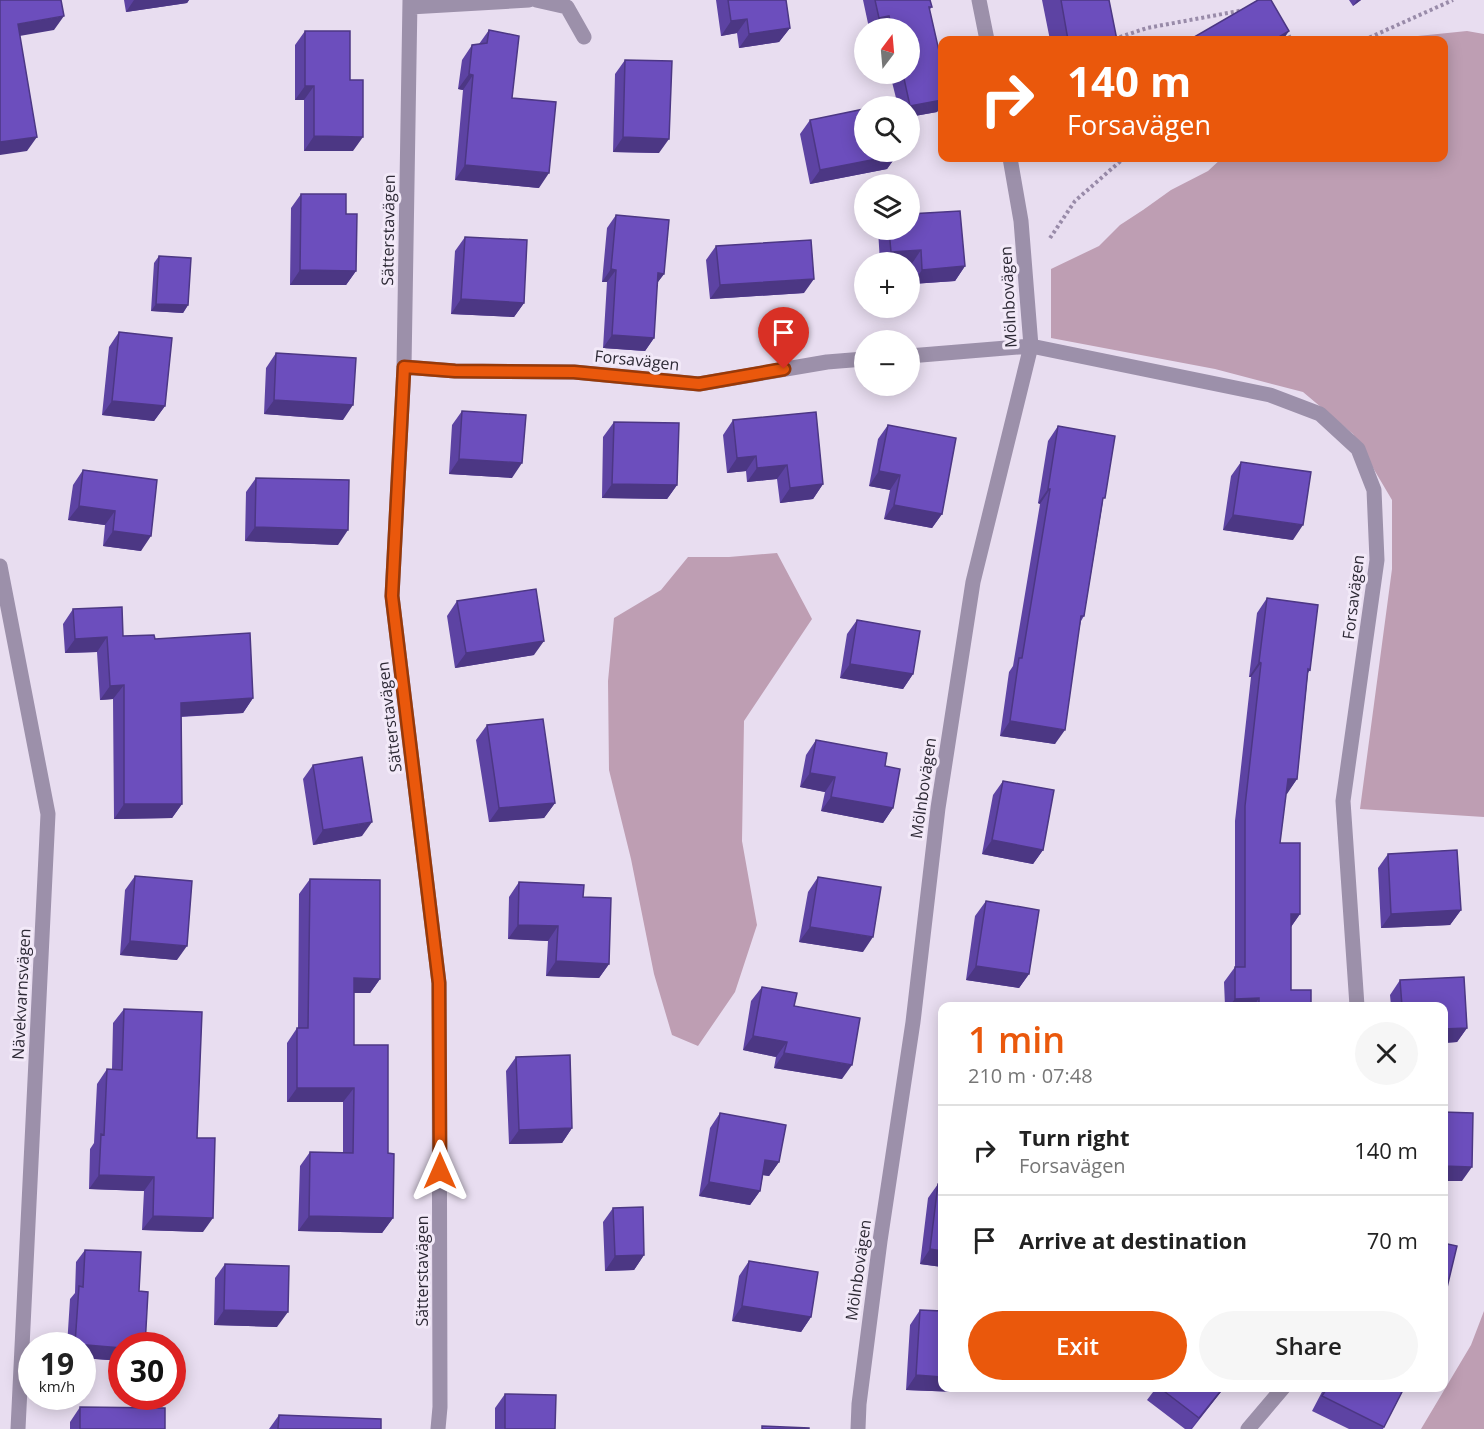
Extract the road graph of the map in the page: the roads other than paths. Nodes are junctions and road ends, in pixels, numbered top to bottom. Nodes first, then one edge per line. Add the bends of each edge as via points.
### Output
1 (529, 0) edge
2 (536, 0) edge
3 (979, 0) edge
4 (410, 4) edge
5 (986, 36) edge
6 (584, 37) dead end
7 (1011, 162) edge
8 (1031, 346) junction
9 (920, 355) edge
10 (854, 360) edge
11 (404, 367) junction
12 (0, 566) edge
13 (1357, 1002) edge
14 (1279, 1392) edge
15 (18, 1429) edge
16 (438, 1429) edge
17 (858, 1429) edge
18 (1248, 1429) edge

1 - 4 street
2 - 6 street via 567,7
3 - 5 street
4 - 11 street, Sätterstavägen
7 - 8 street, Mölnbovägen via 1021,221
8 - 9 street, Forsavägen
8 - 13 street, Forsavägen via 1270,395 1320,414 1358,449 1374,490 1377,560 1343,801
8 - 17 street, Mölnbovägen via 973,582 938,808
10 - 11 street, Forsavägen via 699,384 574,372
11 - 16 street, Sätterstavägen via 392,596 439,983
12 - 15 street, Nävekvarnsvägen via 48,814
14 - 18 street

